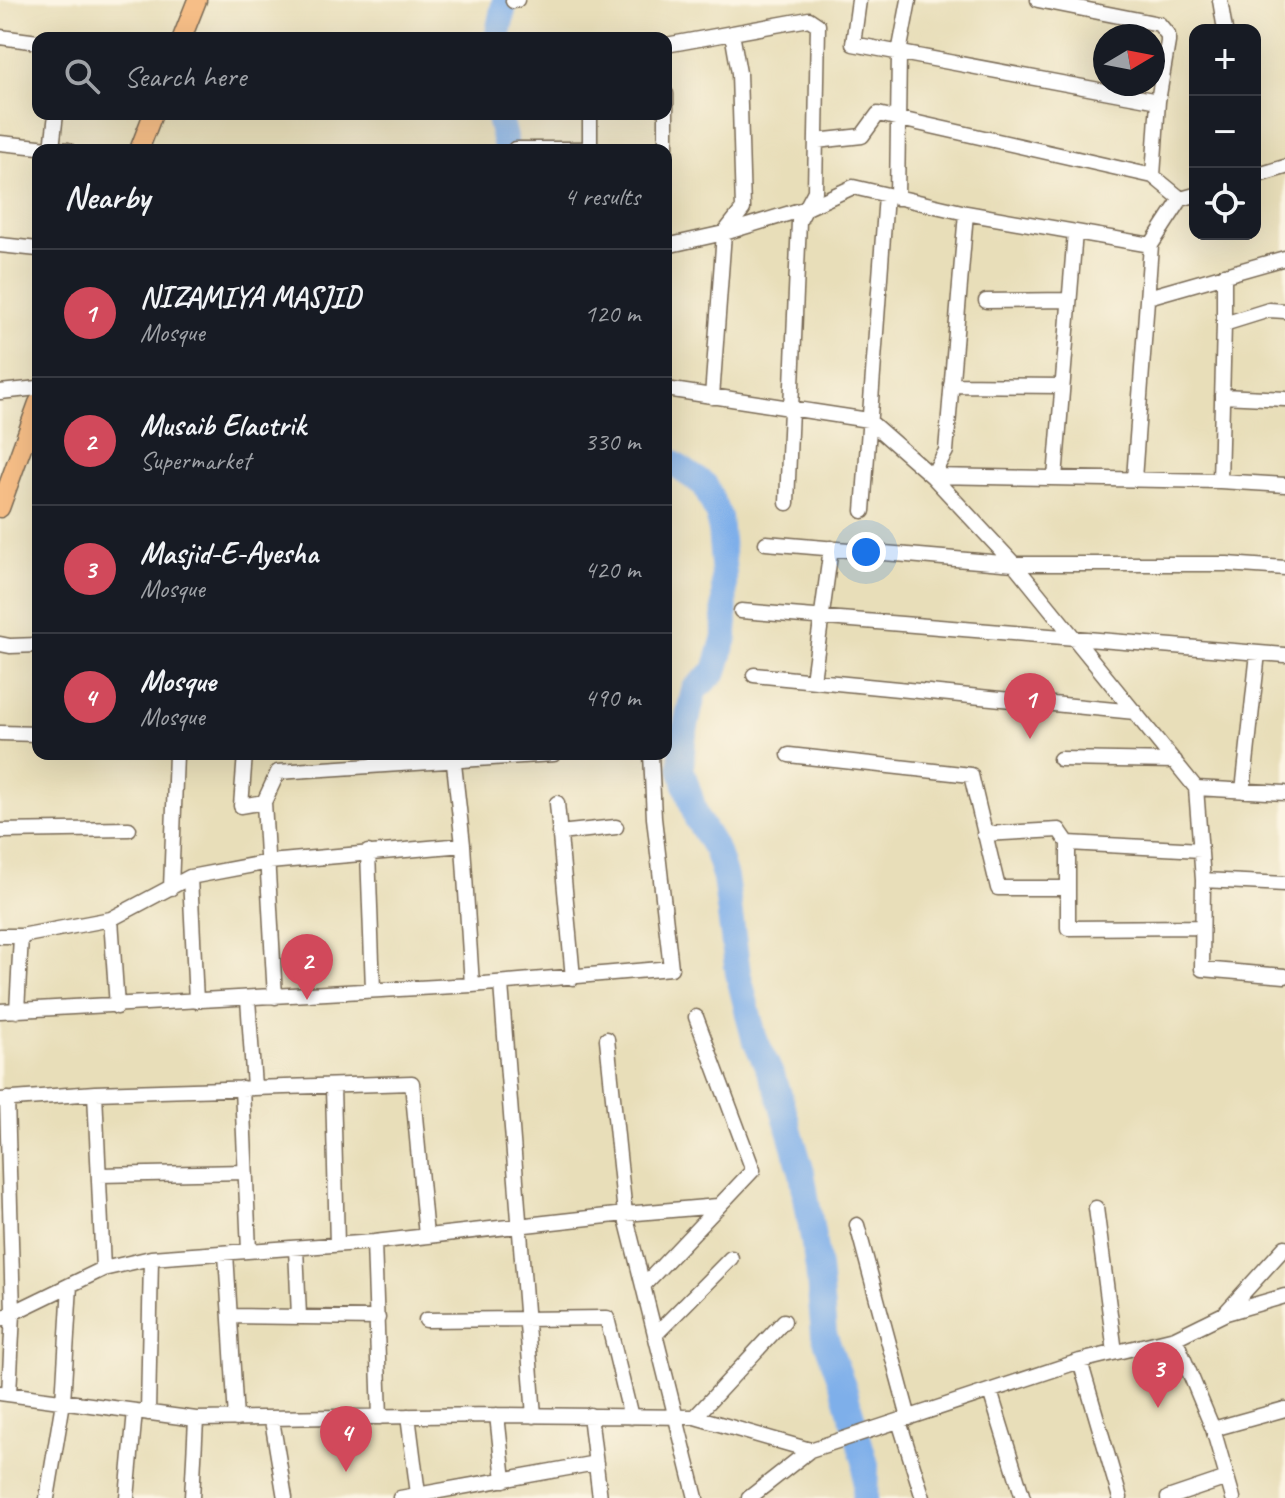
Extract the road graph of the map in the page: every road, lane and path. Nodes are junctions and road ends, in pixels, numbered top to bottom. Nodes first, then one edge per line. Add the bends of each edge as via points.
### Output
1 (197, 0) edge
2 (859, 0) edge
3 (909, 0) edge
4 (1038, 0) edge
5 (1220, 0) edge
6 (1224, 24) edge
7 (184, 32) edge
8 (732, 33) junction
9 (0, 37) edge
10 (32, 41) edge
11 (672, 44) edge
12 (899, 53) junction
13 (1158, 101) junction
14 (897, 118) junction
15 (55, 120) edge
16 (151, 120) edge
17 (590, 120) edge
18 (666, 120) edge
19 (816, 141) junction
20 (0, 143) edge
21 (52, 144) edge
22 (141, 144) edge
23 (590, 144) edge
24 (666, 144) edge
25 (32, 146) edge
26 (1285, 167) edge
27 (1261, 174) edge
28 (1153, 176) junction
29 (892, 196) junction
30 (1188, 197) edge
31 (807, 208) junction
32 (966, 213) junction
33 (1075, 232) junction
34 (724, 233) junction
35 (0, 245) edge
36 (672, 245) edge
37 (1151, 245) junction
38 (32, 248) edge
39 (1285, 258) edge
40 (1224, 275) junction
41 (1148, 297) junction
42 (1069, 300) junction
43 (986, 301) dead end
44 (1285, 311) edge
45 (1224, 324) junction
46 (951, 385) junction
47 (1062, 386) junction
48 (32, 389) edge
49 (672, 390) edge
50 (0, 392) edge
51 (1222, 396) junction
52 (712, 397) junction
53 (1285, 399) edge
54 (789, 409) junction
55 (32, 420) edge
56 (868, 420) junction
57 (932, 476) junction
58 (1055, 478) junction
59 (1134, 479) junction
60 (1220, 481) junction
61 (1285, 485) edge
62 (787, 503) dead end
63 (0, 508) edge
64 (863, 511) dead end
65 (766, 543) dead end
66 (831, 548) junction
67 (1014, 564) junction
68 (1285, 568) edge
69 (741, 611) dead end
70 (822, 617) junction
71 (1077, 638) junction
72 (0, 644) edge
73 (32, 645) edge
74 (1258, 653) junction
75 (1285, 655) edge
76 (754, 675) dead end
77 (813, 680) junction
78 (1135, 712) junction
79 (0, 733) edge
80 (32, 734) edge
81 (789, 755) dead end
82 (1060, 759) dead end
83 (176, 760) edge
84 (245, 760) edge
85 (428, 760) edge
86 (453, 760) edge
87 (651, 760) edge
88 (1175, 761) junction
89 (1196, 788) junction
90 (1243, 791) junction
91 (1285, 793) edge
92 (264, 802) junction
93 (557, 803) dead end
94 (616, 827) dead end
95 (129, 829) dead end
96 (0, 831) edge
97 (559, 833) junction
98 (984, 834) junction
99 (1068, 843) junction
100 (463, 845) junction
101 (1201, 850) junction
102 (368, 852) junction
103 (269, 862) junction
104 (190, 877) junction
105 (1203, 880) junction
106 (1285, 884) edge
107 (171, 888) junction
108 (1068, 888) junction
109 (111, 919) junction
110 (1201, 927) junction
111 (0, 936) edge
112 (21, 936) junction
113 (1285, 976) edge
114 (573, 978) junction
115 (501, 984) junction
116 (472, 985) junction
117 (373, 989) junction
118 (275, 997) junction
119 (248, 999) junction
120 (196, 1001) junction
121 (117, 1007) junction
122 (0, 1011) edge
123 (17, 1011) junction
124 (696, 1017) dead end
125 (607, 1039) dead end
126 (333, 1087) junction
127 (248, 1088) junction
128 (95, 1093) junction
129 (4, 1100) edge
130 (245, 1172) junction
131 (99, 1175) junction
132 (718, 1206) junction
133 (1096, 1208) dead end
134 (625, 1214) junction
135 (521, 1225) junction
136 (857, 1225) dead end
137 (426, 1236) junction
138 (374, 1242) junction
139 (337, 1245) junction
140 (1285, 1247) edge
141 (296, 1248) junction
142 (249, 1251) junction
143 (226, 1253) junction
144 (151, 1258) junction
145 (731, 1258) dead end
146 (103, 1269) junction
147 (70, 1285) junction
148 (643, 1286) junction
149 (1285, 1296) edge
150 (1226, 1313) junction
151 (6, 1316) edge
152 (230, 1316) junction
153 (299, 1316) junction
154 (378, 1318) junction
155 (527, 1318) junction
156 (426, 1320) dead end
157 (784, 1321) dead end
158 (655, 1335) junction
159 (1175, 1338) junction
160 (1115, 1352) junction
161 (1080, 1361) junction
162 (990, 1391) junction
163 (4, 1394) edge
164 (63, 1402) junction
165 (1285, 1409) edge
166 (142, 1412) junction
167 (497, 1415) junction
168 (590, 1415) junction
169 (408, 1416) junction
170 (534, 1416) junction
171 (380, 1417) junction
172 (631, 1417) junction
173 (695, 1417) junction
174 (196, 1419) junction
175 (236, 1419) junction
176 (675, 1419) junction
177 (272, 1420) junction
178 (904, 1420) junction
179 (1213, 1429) junction
180 (810, 1450) junction
181 (596, 1463) junction
182 (1227, 1478) junction
183 (504, 1480) junction
184 (418, 1494) junction
185 (47, 1498) edge
186 (127, 1498) edge
187 (192, 1498) edge
188 (285, 1498) edge
189 (400, 1498) edge
190 (600, 1498) edge
191 (696, 1498) edge
192 (749, 1498) edge
193 (923, 1498) edge
194 (1023, 1498) edge
195 (1120, 1498) edge
196 (1168, 1498) edge
197 (1233, 1498) edge

1 - 7 main road
2 - 12 street via 853,44
3 - 12 street
4 - 13 street via 1164,28 1168,42
5 - 6 street
8 - 11 street
8 - 19 street via 809,19 818,25
8 - 34 street via 739,73 743,209
9 - 10 street
12 - 13 street
12 - 14 street
13 - 28 street
14 - 19 street via 878,114 862,136
14 - 28 street
14 - 29 street
15 - 21 street
16 - 22 main road
17 - 23 street
18 - 24 street
19 - 31 street via 815,191
20 - 25 street
26 - 27 street
28 - 30 street
29 - 31 street via 853,187
29 - 32 street
29 - 56 street
30 - 37 street
31 - 34 street
31 - 54 street via 799,221
32 - 33 street
32 - 46 street
33 - 37 street
33 - 42 street
34 - 36 street
34 - 52 street
35 - 38 street
37 - 41 street
39 - 40 street
40 - 41 street
40 - 45 street
41 - 59 street
42 - 43 street
42 - 47 street
44 - 45 street via 1269,310
45 - 51 street
46 - 47 street
46 - 57 street via 946,451
47 - 58 street
48 - 50 street
49 - 52 street
51 - 53 street
51 - 60 street
52 - 54 street
54 - 56 street
54 - 62 street
55 - 63 main road
56 - 57 street
56 - 64 street
57 - 58 street
57 - 67 street
58 - 59 street
59 - 60 street
60 - 61 street
65 - 66 street
66 - 67 street
66 - 70 street
67 - 68 street
67 - 71 street
69 - 70 street
70 - 71 street
70 - 77 street
71 - 74 street
71 - 78 street
72 - 73 street
74 - 75 street
74 - 90 street
76 - 77 street
77 - 78 street
78 - 88 street
79 - 80 street
81 - 98 street via 971,775
82 - 88 street
83 - 107 street
84 - 92 street via 241,806
85 - 92 street via 278,772
86 - 100 street
87 - 114 street via 671,968
88 - 89 street
89 - 90 street
89 - 101 street
90 - 91 street
92 - 103 street
93 - 97 street
94 - 97 street
95 - 96 street
97 - 114 street
98 - 99 street via 1059,830
98 - 108 street via 998,888
99 - 101 street
99 - 108 street
100 - 102 street
100 - 116 street
101 - 105 street
102 - 103 street
102 - 117 street
103 - 104 street
103 - 118 street
104 - 107 street
104 - 120 street
105 - 106 street
105 - 110 street
107 - 109 street
108 - 110 street via 1068,928
109 - 112 street
109 - 121 street
110 - 113 street via 1202,969
111 - 112 street
112 - 123 street
114 - 115 street
115 - 116 street
115 - 135 street
116 - 117 street
117 - 118 street
118 - 119 street
119 - 120 street
119 - 127 street
120 - 121 street
121 - 123 street
122 - 123 street
124 - 132 street via 753,1170
125 - 134 street
126 - 127 street
126 - 137 street via 412,1083
126 - 139 street
127 - 128 street
127 - 130 street
128 - 129 street
128 - 131 street
129 - 151 street
130 - 131 street
130 - 142 street
131 - 146 street
132 - 134 street
132 - 148 street
133 - 160 street
134 - 135 street
134 - 148 street
135 - 137 street
135 - 155 street
136 - 178 street
137 - 138 street
138 - 139 street
138 - 154 street
139 - 141 street
140 - 150 street
141 - 142 street
141 - 153 street
142 - 143 street
143 - 144 street
143 - 152 street
144 - 146 street
144 - 166 street
145 - 158 street
146 - 147 street
147 - 151 street
147 - 164 street
148 - 158 street
149 - 150 street
150 - 159 street
151 - 163 street
152 - 153 street
152 - 175 street
153 - 154 street
154 - 171 street
155 - 156 street
155 - 170 street
155 - 172 street via 607,1318
157 - 173 street
158 - 176 street
159 - 160 street
159 - 179 street
160 - 161 street
161 - 162 street
161 - 195 street
162 - 178 street
162 - 194 street
163 - 164 street
164 - 166 street
164 - 185 street
165 - 179 street
166 - 174 street
166 - 186 street
167 - 169 street
167 - 170 street
167 - 183 street
168 - 170 street
168 - 172 street
168 - 181 street
169 - 171 street
169 - 184 street
171 - 177 street
172 - 176 street
173 - 176 street
173 - 180 street
174 - 175 street
174 - 187 street
175 - 177 street
176 - 191 street
177 - 188 street
178 - 180 street
178 - 193 street
179 - 182 street
180 - 192 street
181 - 183 street
181 - 190 street
182 - 196 street
182 - 197 street
183 - 184 street
184 - 189 street

